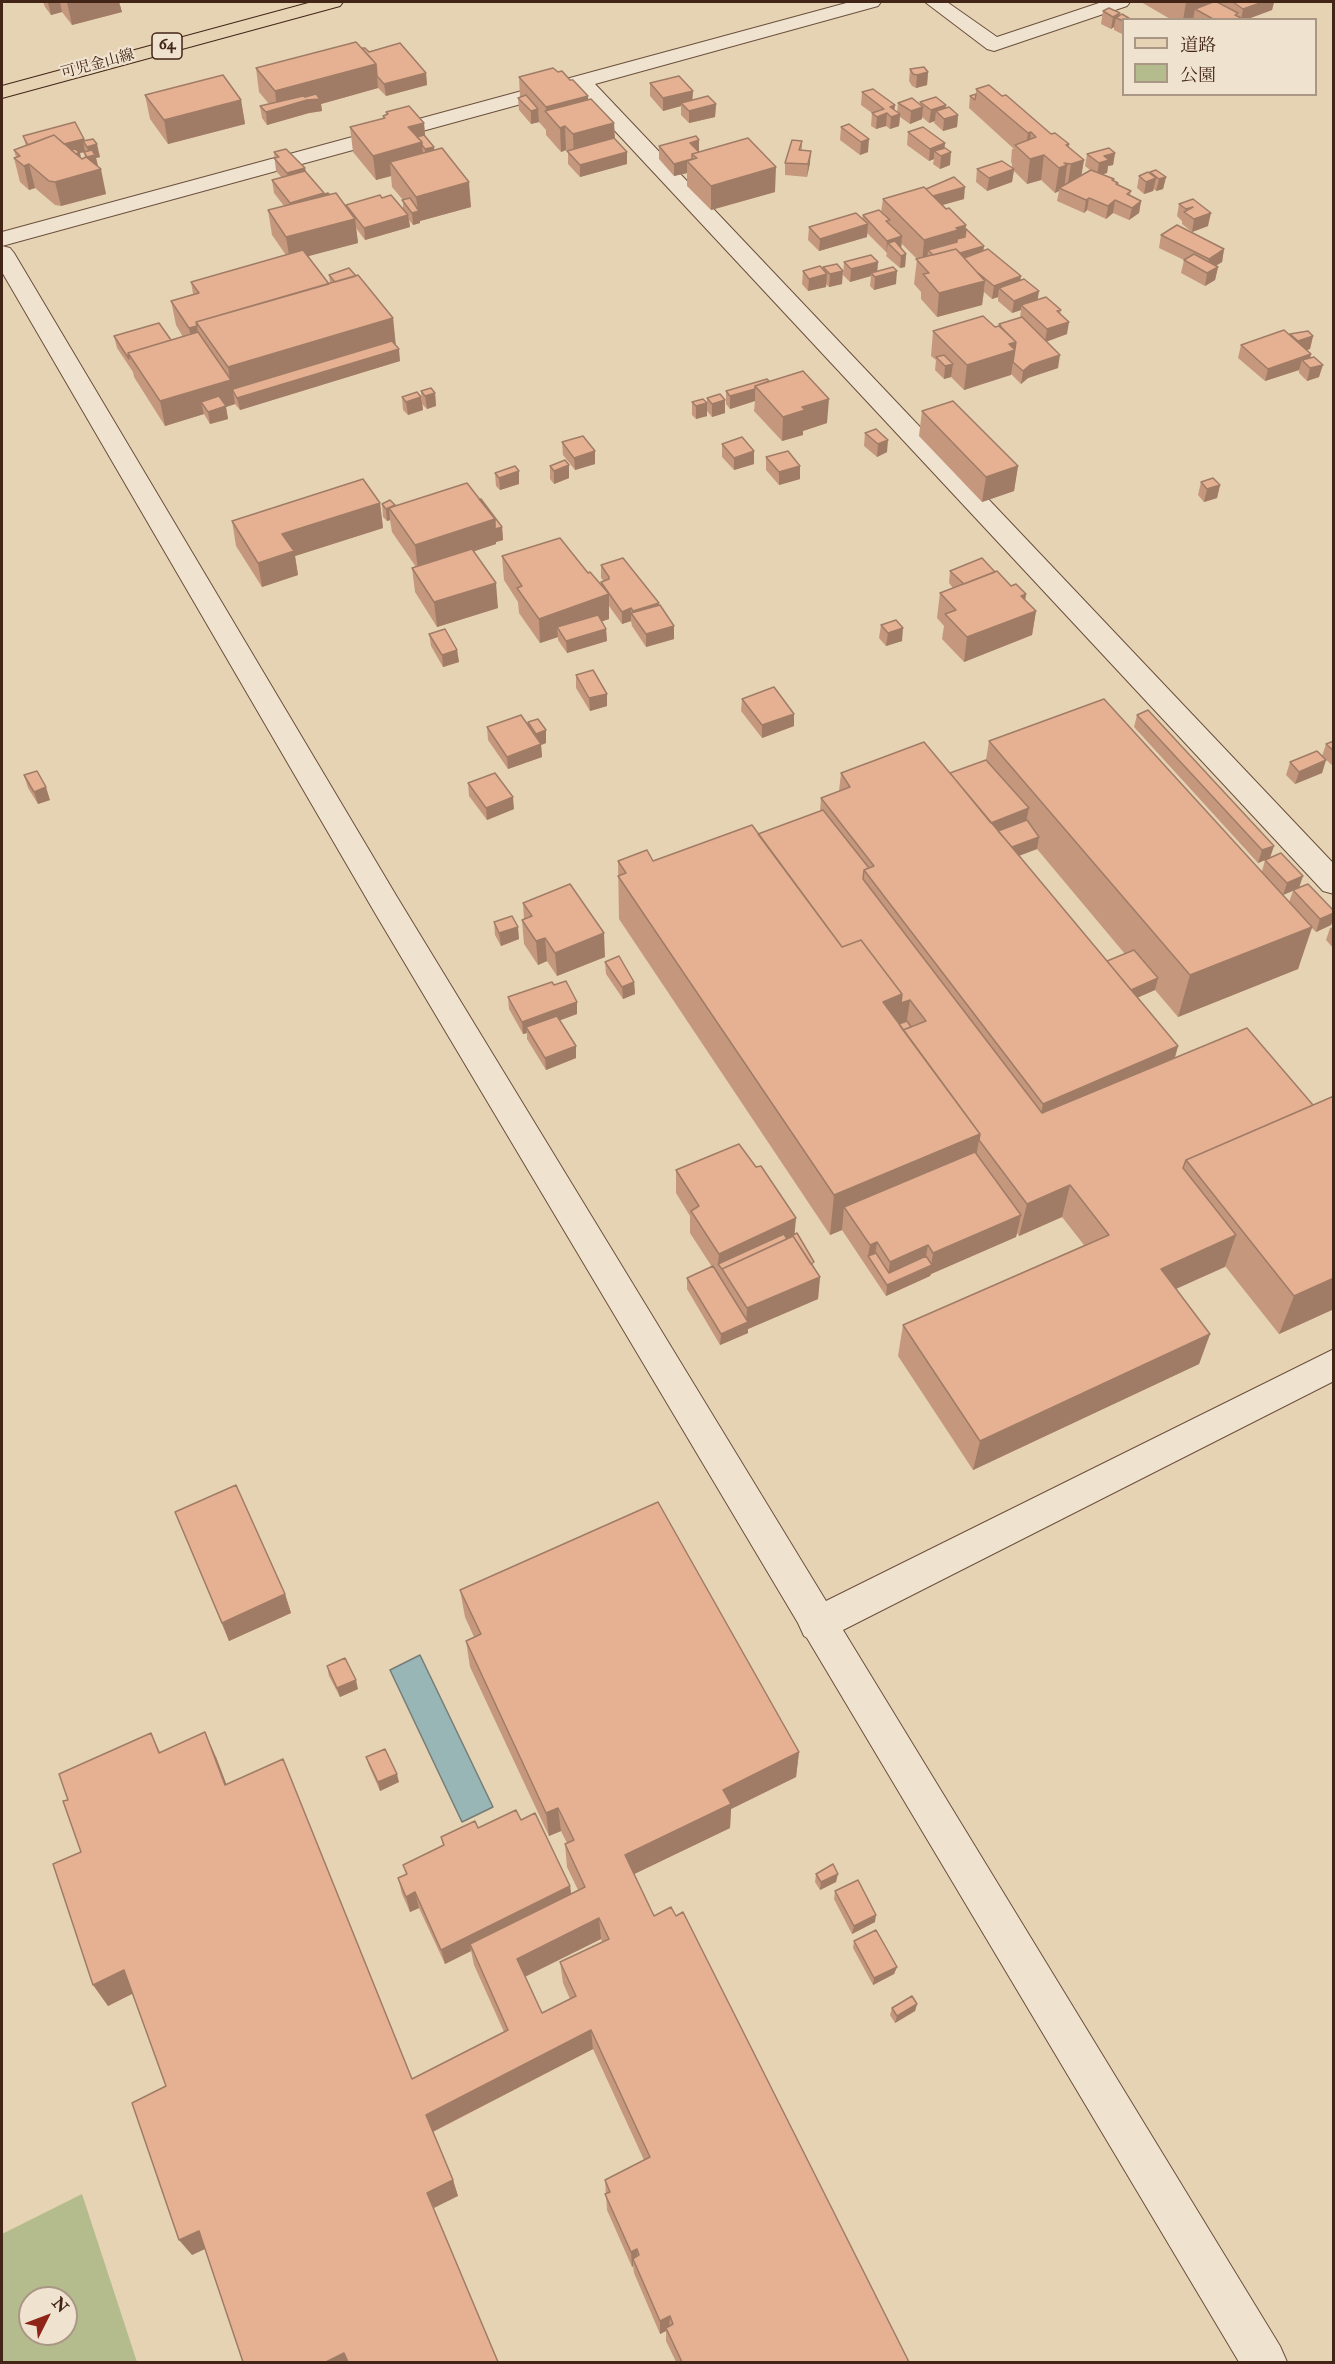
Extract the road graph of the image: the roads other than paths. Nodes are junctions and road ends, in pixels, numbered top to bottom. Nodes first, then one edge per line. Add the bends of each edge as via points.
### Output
1 (333, 2) edge
2 (871, 2) edge
3 (935, 2) edge
4 (1120, 2) edge
5 (580, 81) junction
6 (2, 92) edge
7 (2, 239) edge
8 (2, 253) edge
9 (1334, 883) edge
10 (1334, 1364) edge
11 (817, 1624) junction
12 (1264, 2362) edge

1 - 6 main road, 可児金山線 / 64
2 - 5 street
3 - 4 street via 994,45
5 - 7 street
5 - 9 street
8 - 11 street via 386,905
10 - 11 street
11 - 12 street

